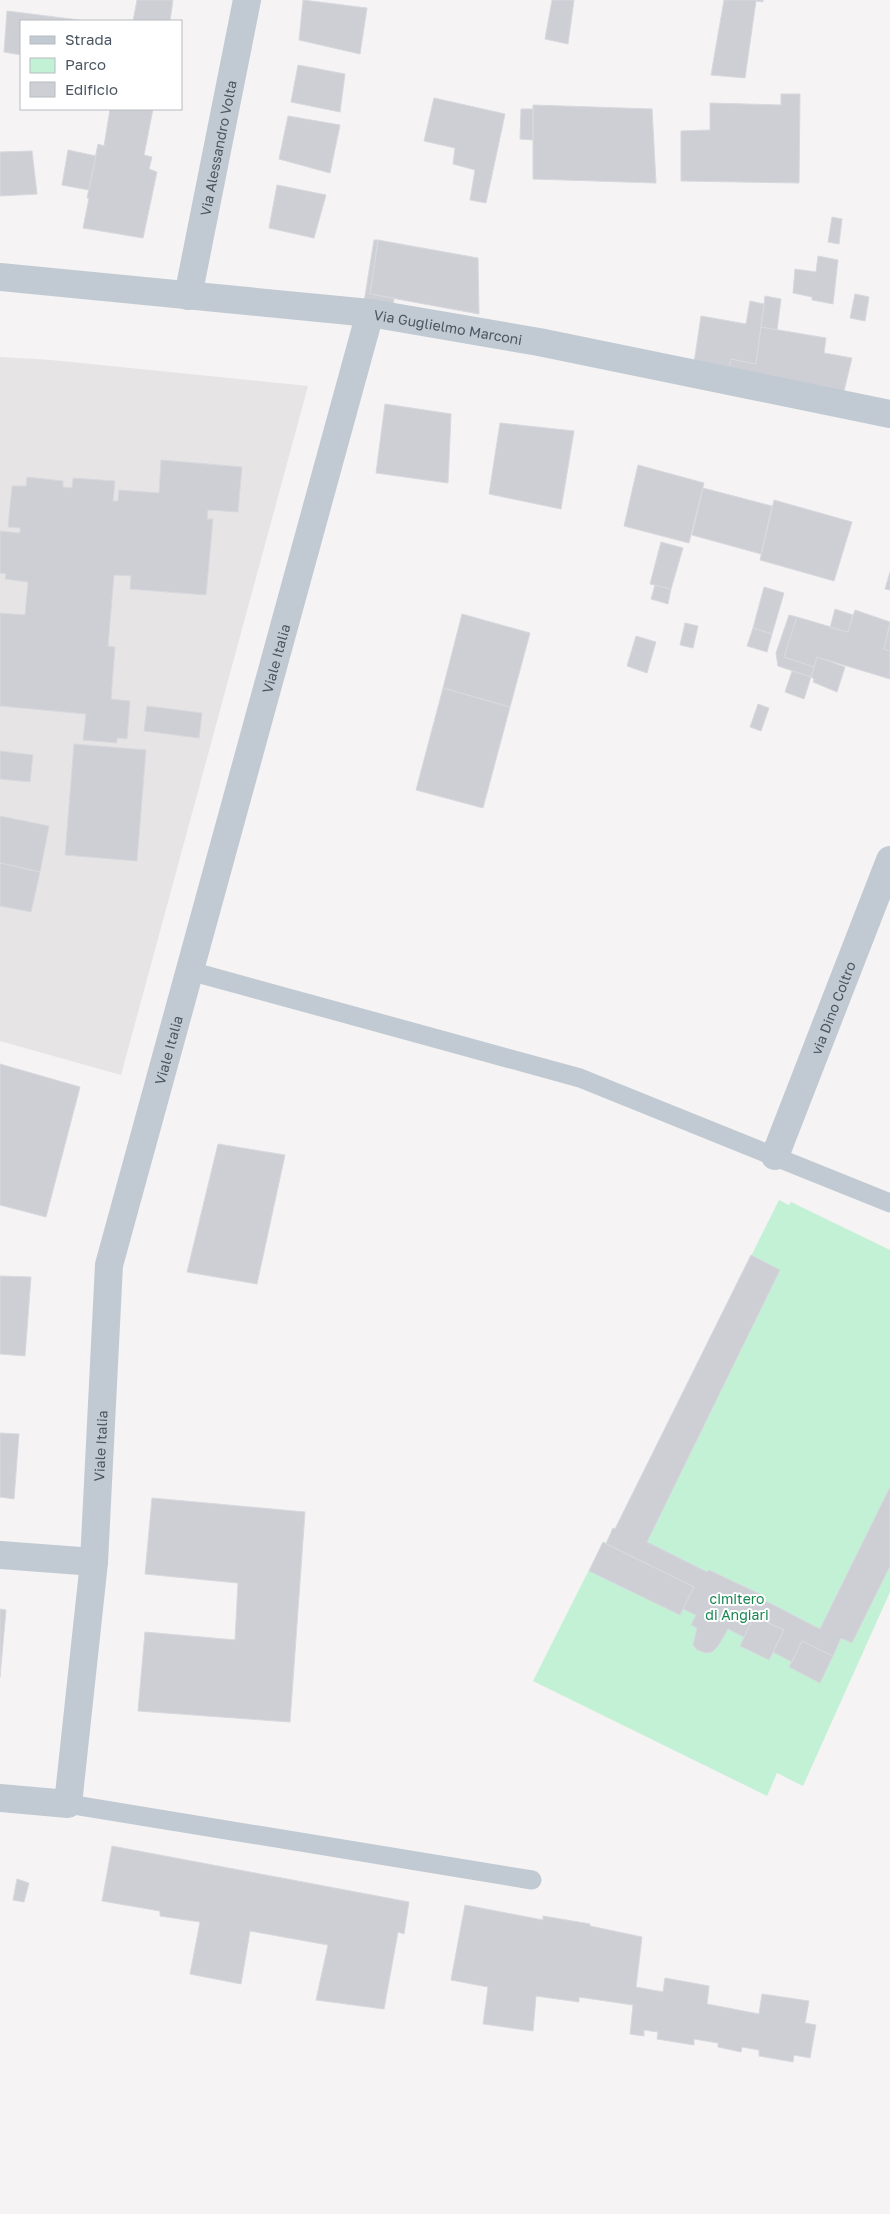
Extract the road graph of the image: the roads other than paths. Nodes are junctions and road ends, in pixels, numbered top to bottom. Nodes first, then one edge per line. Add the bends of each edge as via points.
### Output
1 (247, 0) edge
2 (0, 277) edge
3 (188, 296) junction
4 (370, 313) junction
5 (890, 414) edge
6 (890, 860) edge
7 (190, 972) junction
8 (774, 1156) junction
9 (890, 1203) edge
10 (0, 1555) edge
11 (94, 1562) junction
12 (0, 1798) edge
13 (68, 1804) junction
14 (532, 1880) dead end

1 - 3 street, Via Alessandro Volta
2 - 3 street, Via Guglielmo Marconi
3 - 4 street, Via Guglielmo Marconi
4 - 5 street, Via Guglielmo Marconi via 539,342
4 - 7 street, Viale Italia
6 - 8 street, via Dino Coltro
7 - 8 lane via 580,1078
7 - 11 street, Viale Italia via 109,1265
8 - 9 lane
10 - 11 street
11 - 13 street, Viale Italia
12 - 13 street
13 - 14 lane

